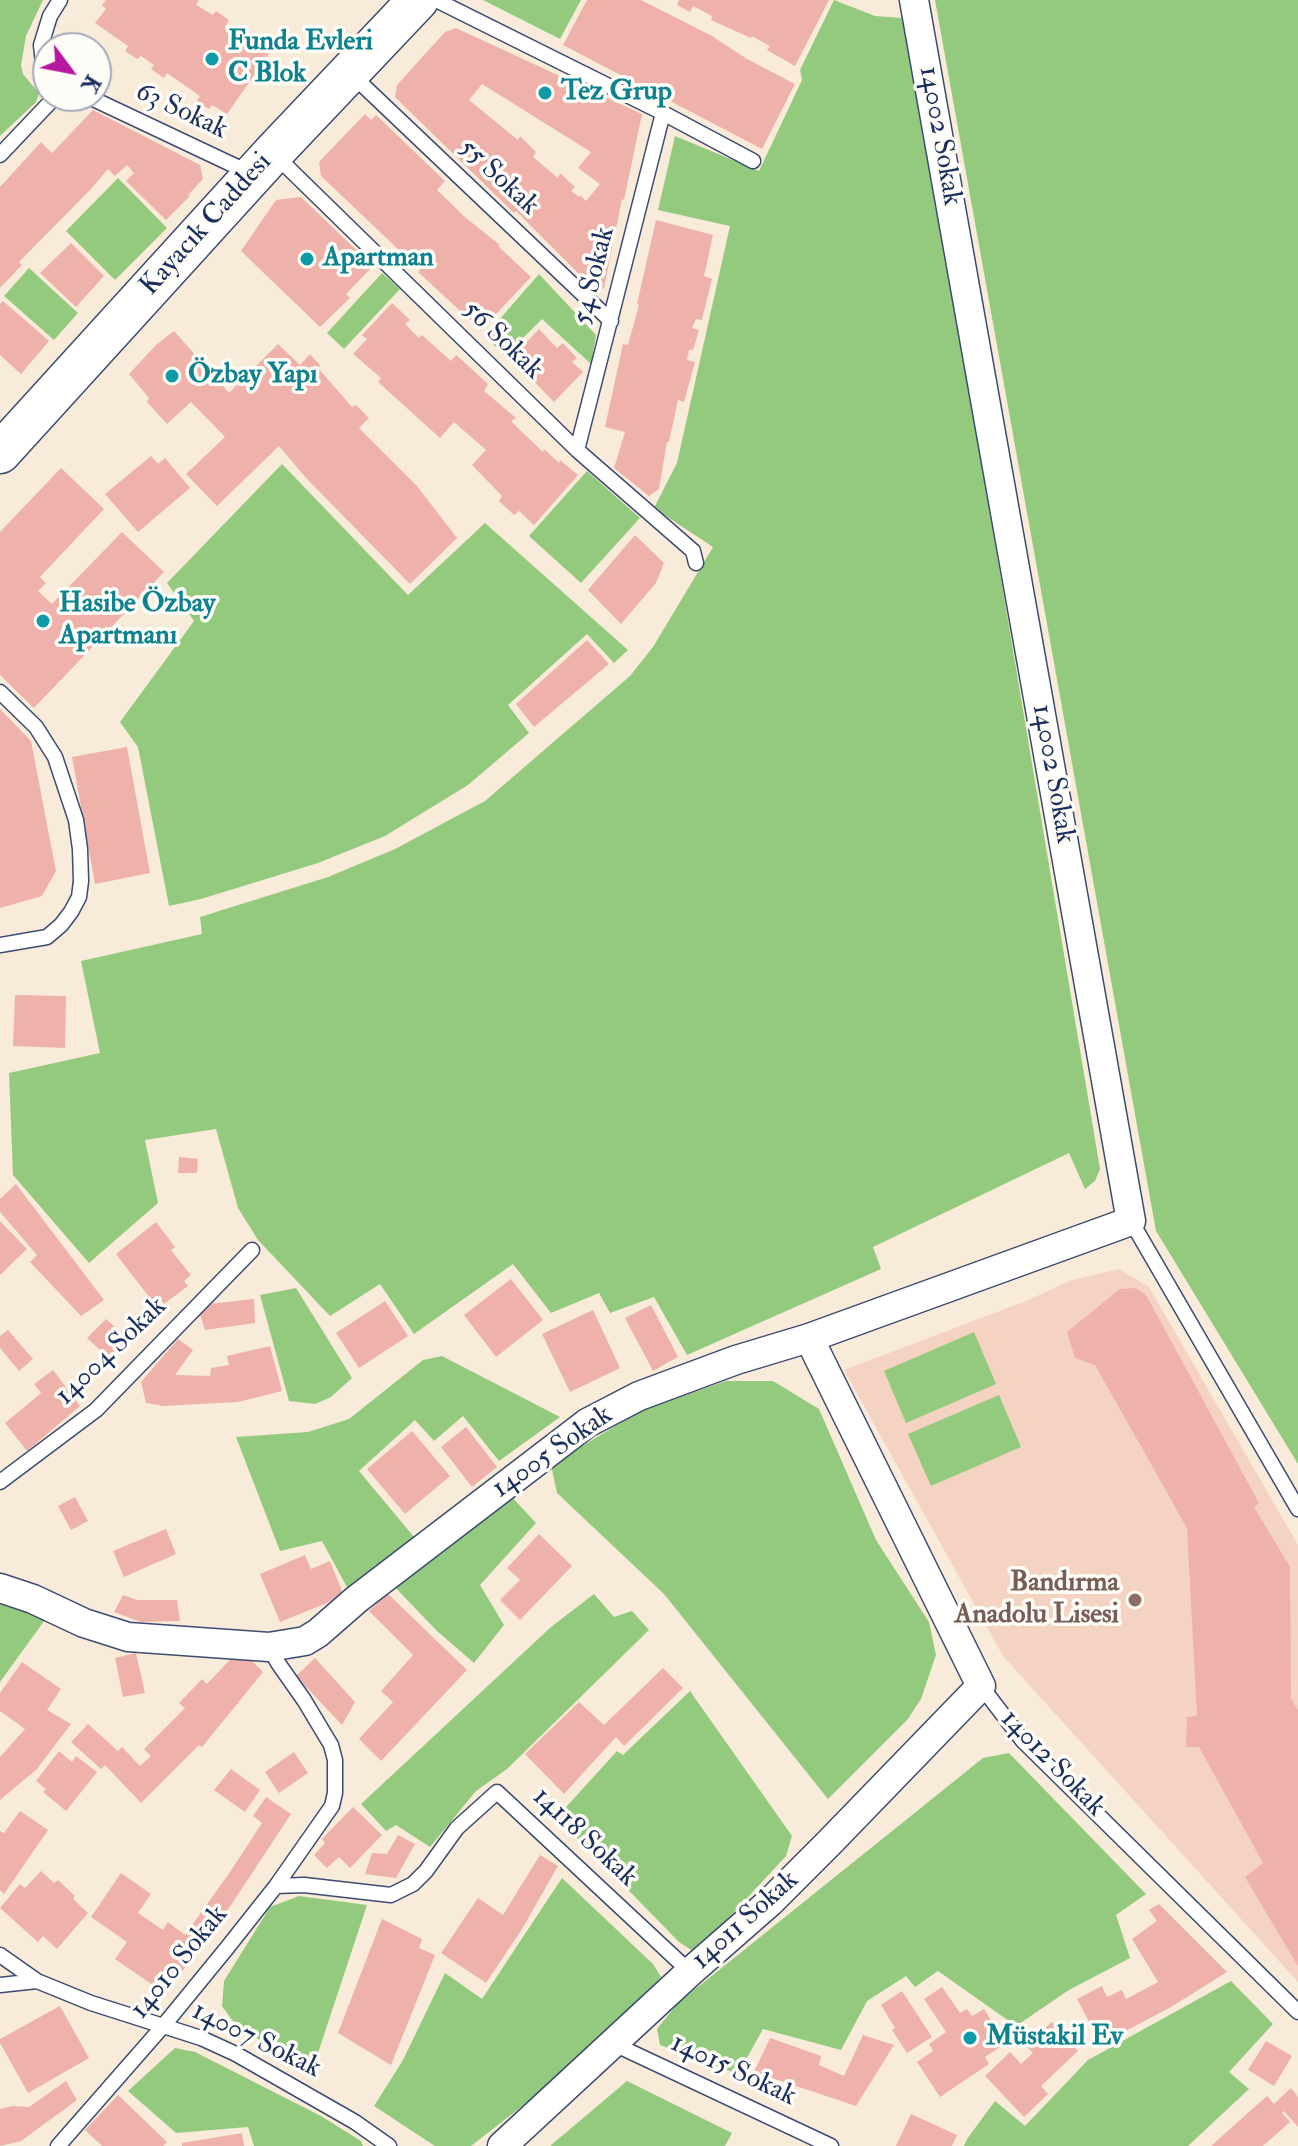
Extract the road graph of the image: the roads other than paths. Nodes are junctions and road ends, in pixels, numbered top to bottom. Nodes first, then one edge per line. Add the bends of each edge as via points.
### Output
1 (60, 0) edge
2 (418, 0) edge
3 (436, 0) edge
4 (914, 0) edge
5 (45, 32) edge
6 (349, 72) junction
7 (112, 106) edge
8 (41, 112) edge
9 (663, 113) junction
10 (0, 155) edge
11 (753, 161) dead end
12 (263, 164) junction
13 (611, 321) junction
14 (577, 450) junction
15 (0, 453) edge
16 (696, 563) dead end
17 (0, 692) edge
18 (0, 945) edge
19 (1131, 1221) junction
20 (252, 1250) dead end
21 (809, 1338) junction
22 (0, 1482) edge
23 (1298, 1509) edge
24 (0, 1588) edge
25 (269, 1647) junction
26 (981, 1686) junction
27 (276, 1886) junction
28 (0, 1955) edge
29 (690, 1972) junction
30 (37, 1981) junction
31 (0, 1985) edge
32 (1298, 2012) edge
33 (164, 2025) junction
34 (614, 2044) junction
35 (58, 2146) edge
36 (389, 2146) edge
37 (502, 2146) edge
38 (831, 2146) edge

1 - 5 lane
2 - 6 main road, Kayacık Caddesi
3 - 9 lane
4 - 19 street, 14002 Sokak
6 - 12 main road, Kayacık Caddesi
6 - 13 lane, 55 Sokak
7 - 12 lane, 63 Sokak
8 - 10 lane
9 - 11 lane
9 - 13 lane, 54 Sokak
12 - 14 lane, 56 Sokak
12 - 15 main road, Kayacık Caddesi
13 - 14 lane, 54 Sokak
14 - 16 lane, 56 Sokak via 693,551
17 - 18 lane via 36,727 55,757 76,820 81,881 79,897 47,937
19 - 21 street, 14005 Sokak
19 - 23 lane, 14002 Sokak
20 - 22 lane, 14004 Sokak via 96,1410
21 - 25 street, 14005 Sokak via 639,1396 587,1423 318,1633 305,1641
21 - 26 street, 14012 Sokak
24 - 25 street, 14005 Sokak via 128,1637
25 - 27 lane, 14010 Sokak via 331,1745 335,1760 332,1806
26 - 29 street, 14011 Sokak via 770,1902
26 - 32 lane, 14012 Sokak via 1023,1741
27 - 29 lane, 14118 Sokak via 391,1895 413,1884 457,1828 497,1792
27 - 33 lane, 14010 Sokak
28 - 30 lane
29 - 34 street, 14011 Sokak
30 - 31 lane, 14007 Sokak
30 - 33 lane, 14007 Sokak
33 - 35 lane, 14010 Sokak
33 - 36 lane, 14007 Sokak via 236,2054
34 - 37 street, 14011 Sokak
34 - 38 lane, 14015 Sokak

